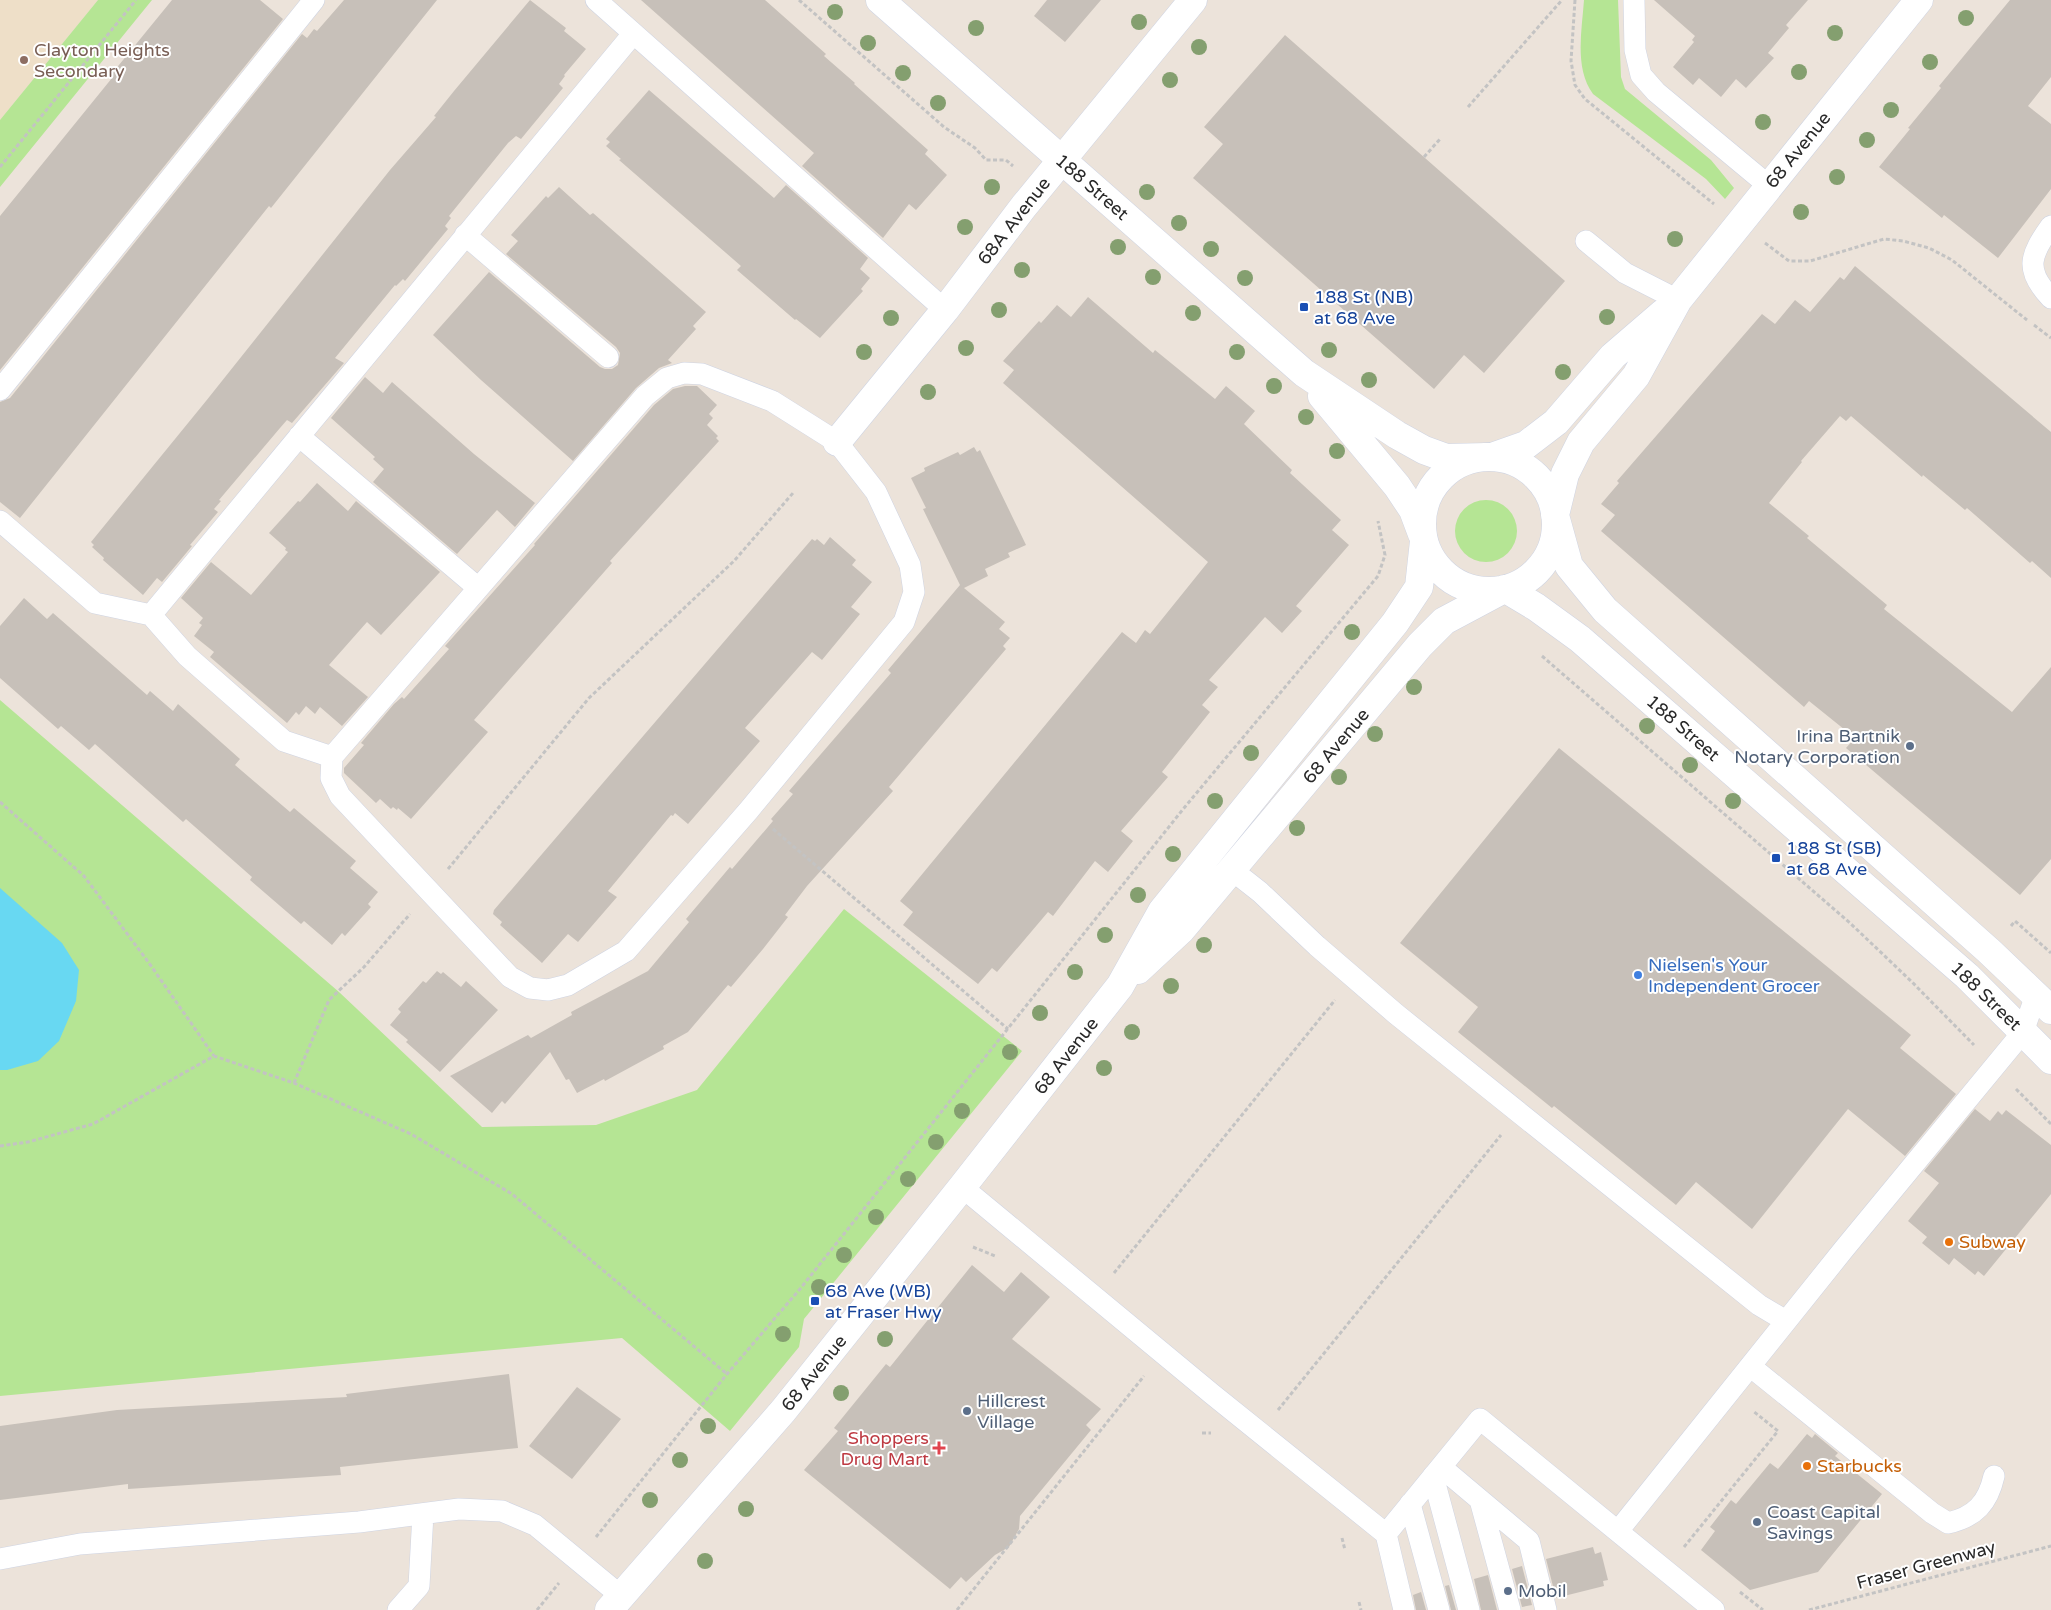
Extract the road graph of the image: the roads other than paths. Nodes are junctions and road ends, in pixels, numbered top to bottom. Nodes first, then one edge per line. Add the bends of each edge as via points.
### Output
1 (314, 0) edge
2 (596, 0) edge
3 (880, 0) edge
4 (1193, 0) edge
5 (1634, 0) edge
6 (1919, 0) edge
7 (633, 34) junction
8 (1062, 160) junction
9 (1769, 186) junction
10 (2051, 226) edge
11 (465, 235) junction
12 (1586, 241) dead end
13 (2051, 298) edge
14 (1678, 300) junction
15 (946, 310) junction
16 (608, 357) dead end
17 (1304, 373) junction
18 (0, 390) edge
19 (299, 436) junction
20 (837, 442) junction
21 (1490, 457) junction
22 (1555, 517) junction
23 (0, 521) edge
24 (1424, 539) junction
25 (477, 587) junction
26 (1505, 589) junction
27 (151, 614) junction
28 (332, 757) junction
29 (1232, 870) junction
30 (1120, 986) junction
31 (2043, 1002) edge
32 (2023, 1032) junction
33 (2051, 1060) edge
34 (962, 1188) junction
35 (1786, 1321) junction
36 (1750, 1366) junction
37 (1437, 1472) junction
38 (1994, 1476) dead end
39 (1480, 1500) junction
40 (1410, 1504) junction
41 (423, 1514) junction
42 (1618, 1531) junction
43 (1386, 1534) junction
44 (0, 1559) edge
45 (615, 1603) edge
46 (398, 1610) edge
47 (1404, 1610) edge
48 (1439, 1610) edge
49 (1469, 1610) edge
50 (1510, 1610) edge
51 (1546, 1610) edge
52 (1714, 1610) edge

1 - 18 lane
2 - 7 lane
3 - 8 street, 188 Street
4 - 8 street, 68A Avenue
5 - 9 lane via 1635,50 1641,75 1656,92
6 - 9 street, 68 Avenue
7 - 11 lane
7 - 15 lane
8 - 15 street, 68A Avenue
8 - 17 street, 188 Street
9 - 14 street, 68 Avenue
10 - 13 lane via 2036,248 2032,270
11 - 16 lane
11 - 19 lane
12 - 14 lane via 1625,273
14 - 21 street, 68 Avenue via 1613,356 1556,422 1526,445
14 - 22 street, 68 Avenue via 1636,376 1581,442 1565,474
15 - 20 street, 68A Avenue
17 - 21 street, 188 Street via 1424,450 1446,458
17 - 24 street, 188 Street via 1398,486 1413,510
19 - 25 lane
19 - 27 lane
20 - 25 lane via 772,401 702,374 684,373 666,378 645,396
20 - 28 lane via 876,492 910,565 914,592 904,622 749,810 626,951 568,985 548,990 530,988 510,977 340,796 331,778
21 - 22 street via 1512,462 1534,475 1549,495
21 - 24 street via 1463,462 1436,482 1423,513
22 - 26 street via 1555,536 1546,559 1529,578
22 - 31 street, 188 Street via 1569,566 1605,610
23 - 27 lane via 95,602
24 - 26 street via 1433,561 1450,579 1473,590
24 - 30 street, 68 Avenue via 1419,587 1395,623 1162,911
25 - 28 lane
26 - 29 street, 68 Avenue via 1444,621 1420,645
26 - 32 street, 188 Street via 1580,639 1967,976
27 - 28 lane via 188,656 284,741
29 - 30 street, 68 Avenue via 1181,930
29 - 35 lane via 1396,1014 1759,1305
30 - 34 street, 68 Avenue
31 - 32 lane
32 - 33 street, 188 Street
32 - 35 lane
34 - 43 lane
34 - 45 street, 68 Avenue via 783,1411
35 - 36 lane
36 - 38 lane via 1948,1523 1964,1520 1979,1509 1991,1489
36 - 42 lane
37 - 39 lane
37 - 40 lane
37 - 42 lane via 1480,1419
37 - 49 lane
39 - 50 lane
39 - 51 lane via 1529,1541
40 - 43 lane
40 - 48 lane
41 - 44 lane via 80,1544
41 - 45 lane via 459,1509 502,1511 535,1525 578,1559
41 - 46 lane via 419,1586
42 - 52 lane
43 - 47 lane

